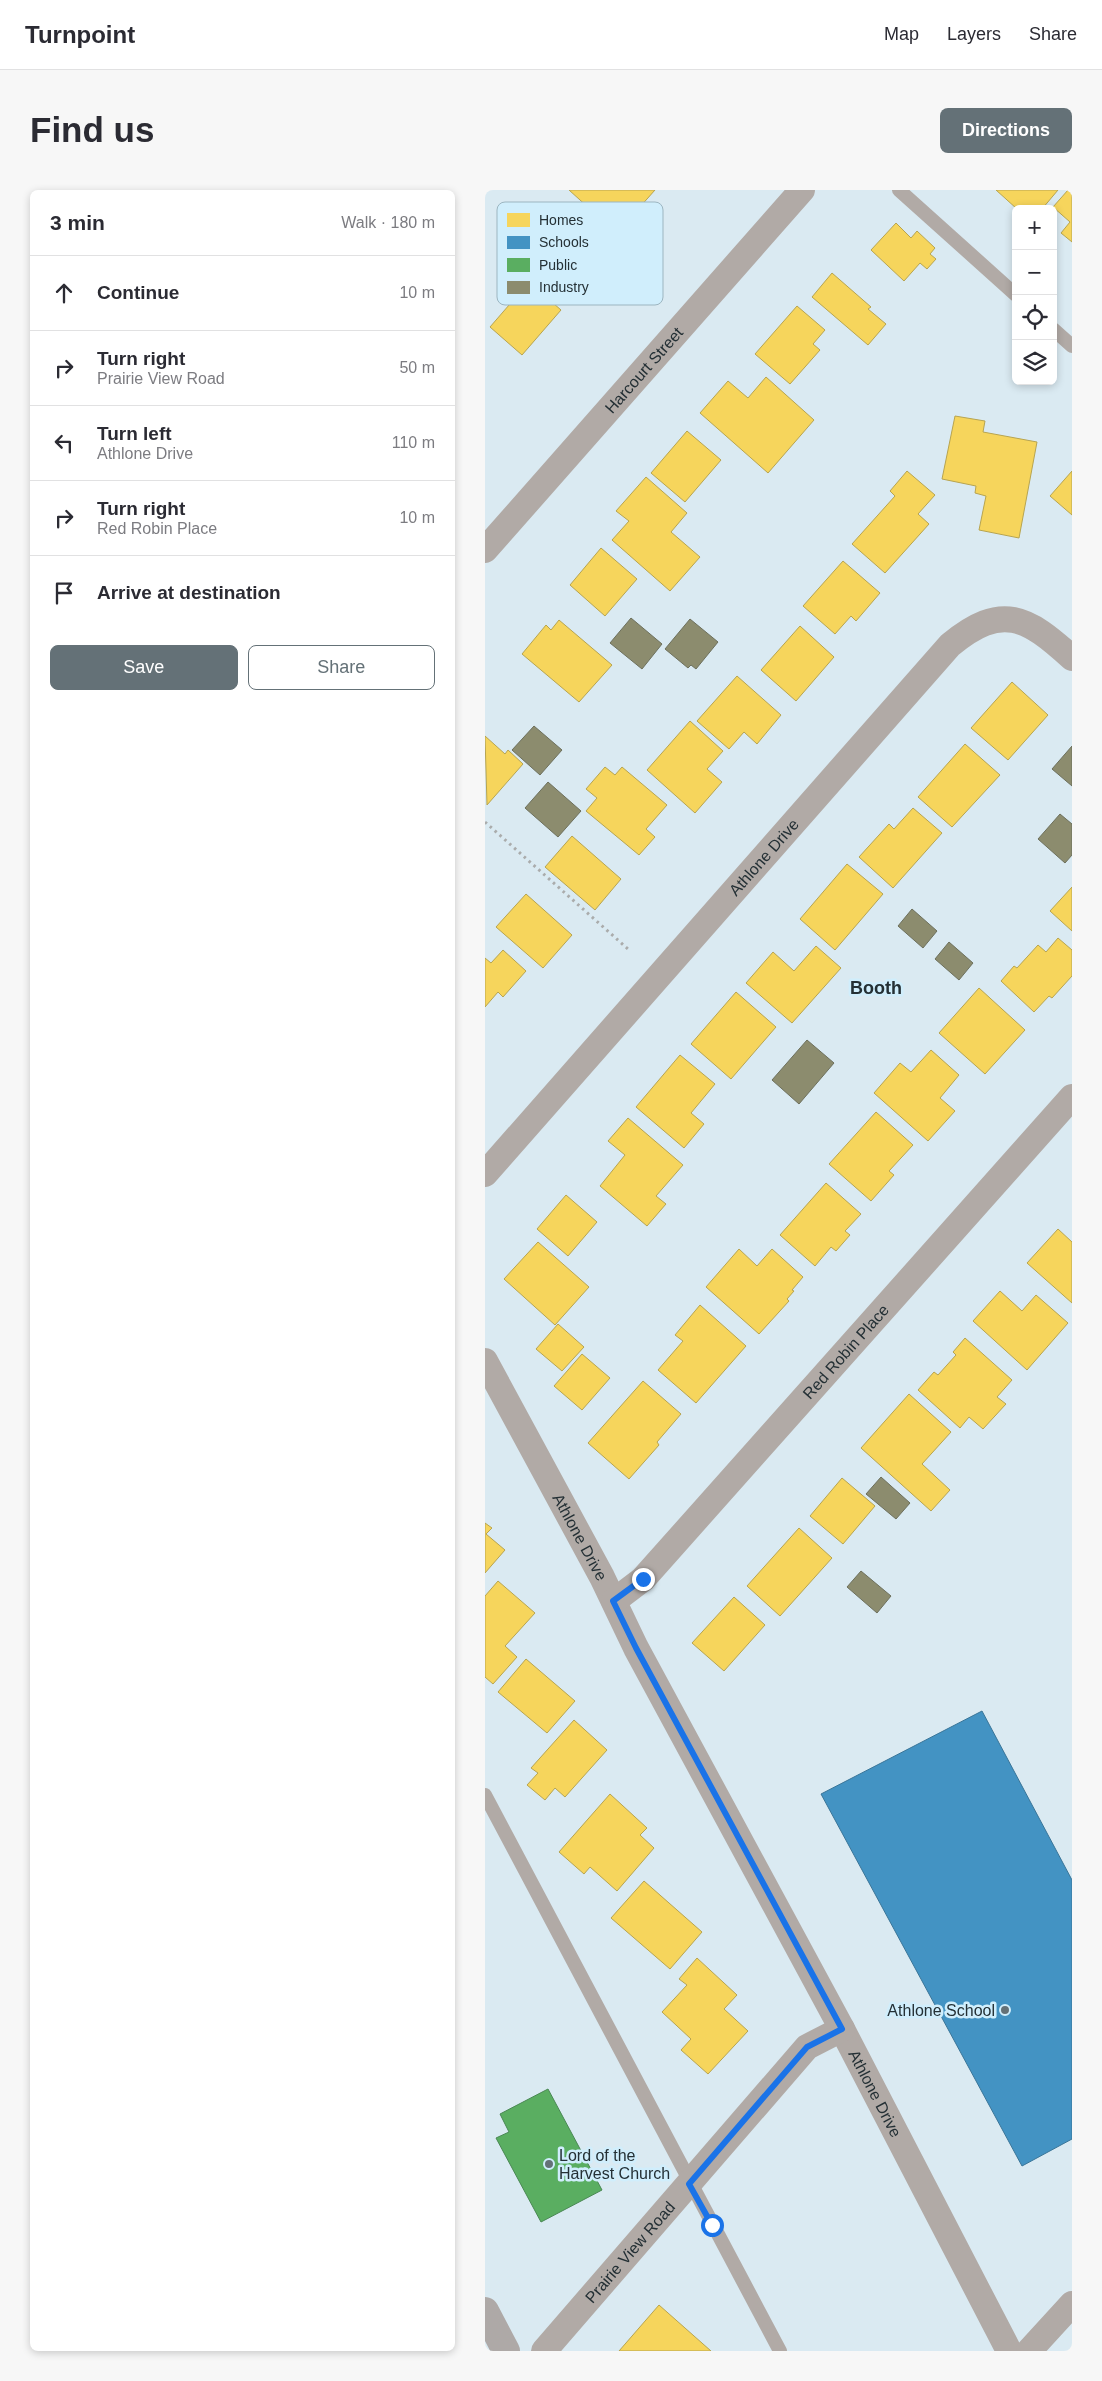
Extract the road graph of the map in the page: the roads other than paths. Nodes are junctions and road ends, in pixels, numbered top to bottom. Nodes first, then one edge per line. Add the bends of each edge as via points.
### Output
1 (802, 190) edge
2 (899, 190) edge
3 (1012, 291) edge
4 (1057, 333) edge
5 (1072, 346) edge
6 (485, 550) edge
7 (1072, 658) edge
8 (1072, 1097) edge
9 (485, 1174) edge
10 (485, 1361) edge
11 (613, 1601) junction
12 (485, 1795) edge
13 (842, 2029) junction
14 (689, 2184) junction
15 (1072, 2304) edge
16 (485, 2311) edge
17 (506, 2351) edge
18 (544, 2351) edge
19 (780, 2351) edge
20 (1009, 2351) edge
21 (1029, 2351) edge

1 - 6 street, Harcourt Street
2 - 3 lane
4 - 5 lane
7 - 9 street, Athlone Drive via 1037,628 1017,620 996,619 970,629 951,645
8 - 11 street, Red Robin Place via 643,1579
10 - 11 street, Athlone Drive
11 - 13 street, Athlone Drive
12 - 14 lane
13 - 14 street, Prairie View Road via 807,2047
13 - 20 street, Athlone Drive
14 - 18 street, Prairie View Road
14 - 19 lane
15 - 21 street
16 - 17 main road

